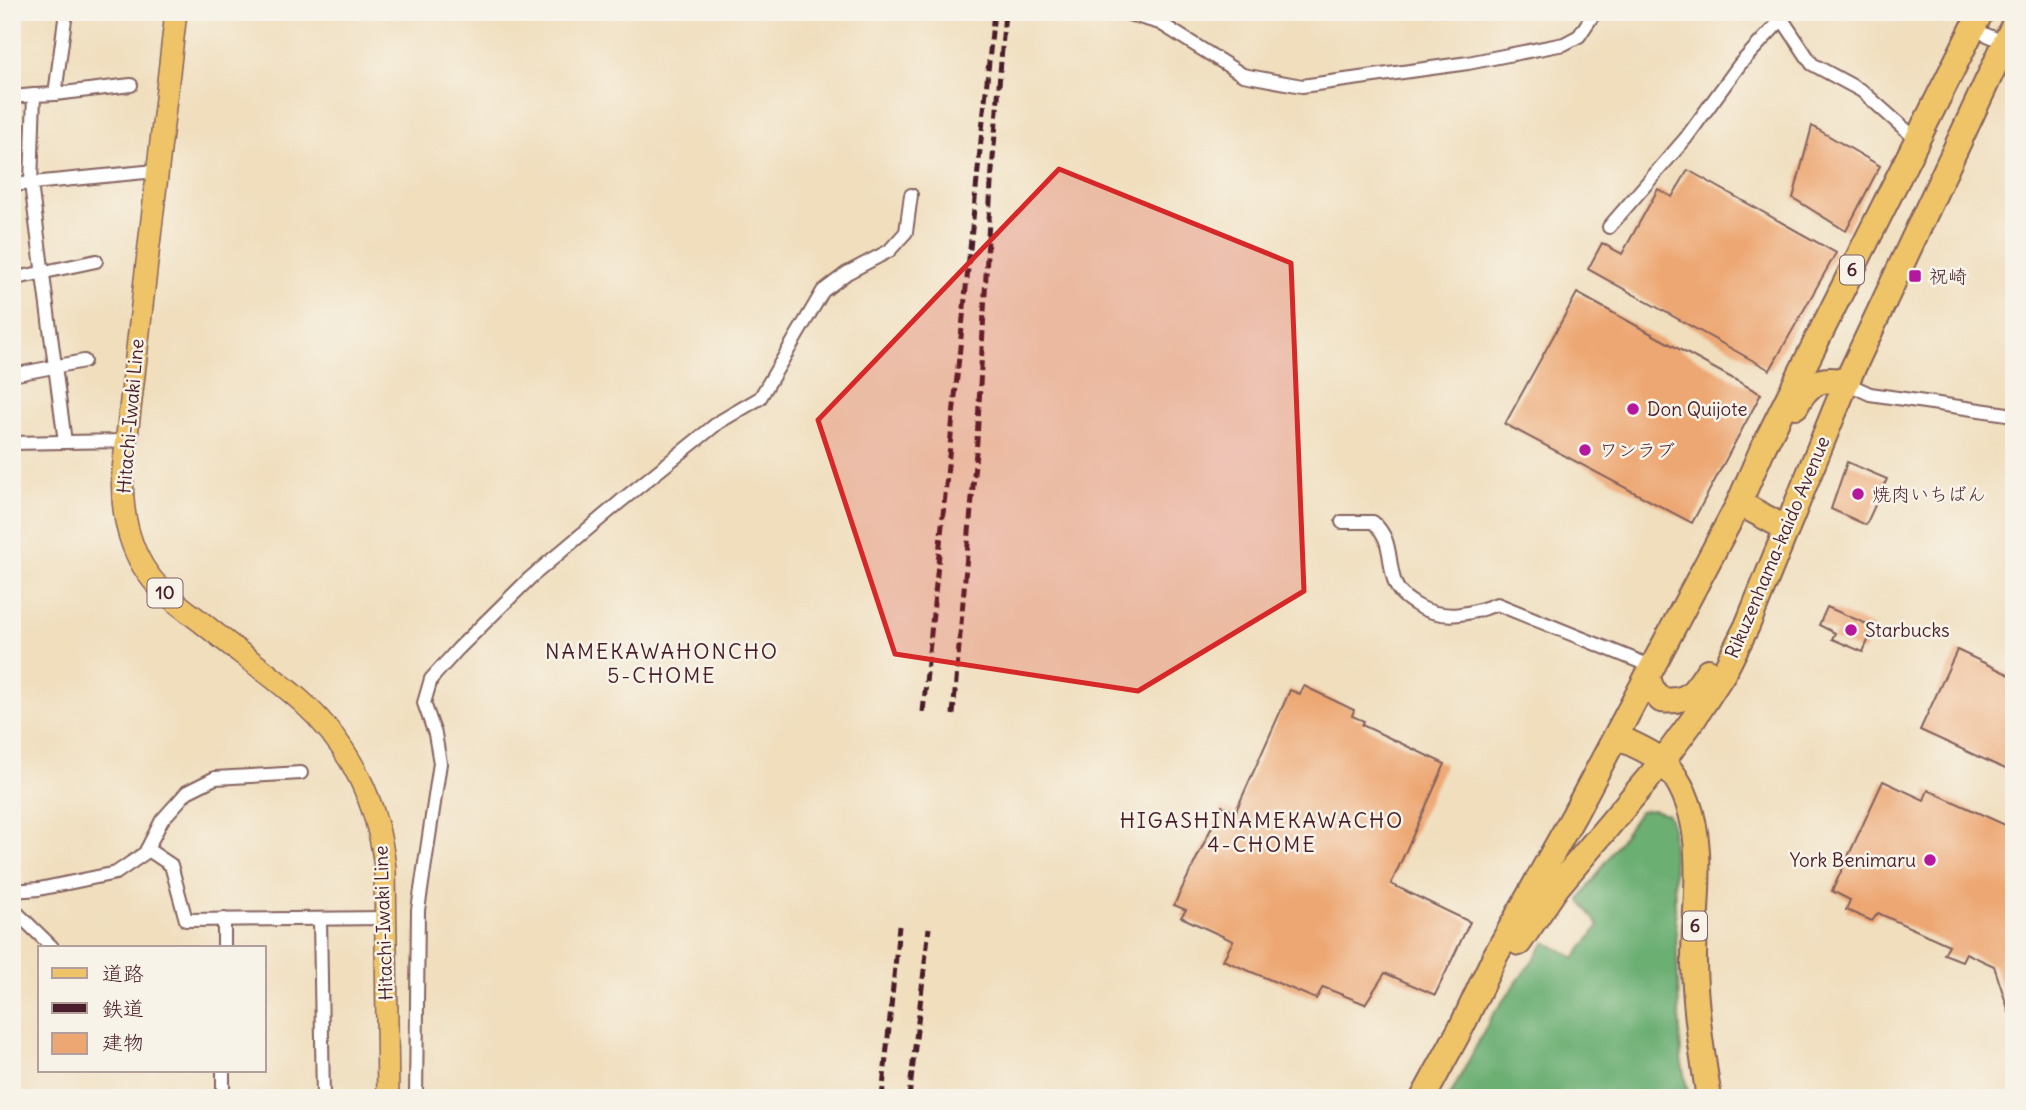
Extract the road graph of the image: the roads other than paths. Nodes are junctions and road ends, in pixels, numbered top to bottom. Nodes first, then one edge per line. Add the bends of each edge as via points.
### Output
1 (66, 12) edge
2 (176, 12) edge
3 (1122, 12) edge
4 (1595, 12) edge
5 (1769, 12) edge
6 (1162, 18) edge
7 (1977, 21) edge
8 (1776, 25) junction
9 (2011, 38) edge
10 (131, 85) dead end
11 (55, 94) junction
12 (34, 95) junction
13 (12, 97) edge
14 (1916, 139) junction
15 (156, 174) junction
16 (31, 184) junction
17 (12, 185) edge
18 (911, 195) dead end
19 (1609, 227) dead end
20 (96, 261) dead end
21 (42, 272) junction
22 (12, 279) edge
23 (84, 361) dead end
24 (55, 368) junction
25 (12, 375) edge
26 (1846, 383) junction
27 (2014, 415) edge
28 (126, 441) junction
29 (65, 442) junction
30 (12, 443) edge
31 (1762, 450) junction
32 (1739, 503) junction
33 (1342, 522) dead end
34 (1787, 529) junction
35 (1747, 626) junction
36 (1650, 672) junction
37 (1616, 736) junction
38 (1662, 762) junction
39 (301, 773) dead end
40 (147, 849) junction
41 (12, 891) edge
42 (12, 908) edge
43 (385, 918) junction
44 (224, 919) junction
45 (320, 919) junction
46 (51, 946) edge
47 (224, 946) edge
48 (1463, 1024) junction
49 (223, 1072) edge
50 (223, 1098) edge
51 (323, 1098) edge
52 (388, 1098) edge
53 (416, 1098) edge
54 (1423, 1098) edge
55 (1709, 1098) edge

1 - 11 street
2 - 15 main road, Hitachi-Iwaki Line / 10
3 - 6 street
4 - 6 street via 1579,36 1564,44 1302,86 1242,75
5 - 8 street
7 - 9 street
7 - 14 highway, Rikuzenhama-kaido Avenue / 6
8 - 14 street via 1782,19 1812,64 1861,91
8 - 19 street
9 - 26 highway, Rikuzenhama-kaido Avenue / 6
10 - 11 street
11 - 12 street
12 - 13 street
12 - 16 street
14 - 31 highway, Rikuzenhama-kaido Avenue / 6
15 - 16 street
15 - 28 main road, Hitachi-Iwaki Line / 10
16 - 17 street
16 - 21 street
18 - 53 street via 906,232 889,251 823,291 760,398 719,422 530,578 431,679 424,703 440,763 418,909
20 - 21 street
21 - 22 street
21 - 24 street
23 - 24 street
24 - 25 street
24 - 29 street
26 - 27 street via 1870,394
26 - 31 highway via 1826,380 1809,387 1777,441
26 - 34 highway, Rikuzenhama-kaido Avenue / 6
28 - 29 street
28 - 43 main road, Hitachi-Iwaki Line / 10 via 122,502 132,544 144,568 162,591 301,701 357,772 380,832
29 - 30 street
31 - 32 highway, Rikuzenhama-kaido Avenue / 6
32 - 34 highway
32 - 36 highway, Rikuzenhama-kaido Avenue / 6
33 - 36 street via 1373,522 1384,532 1396,585 1405,599 1427,611 1450,615 1497,604
34 - 35 highway, Rikuzenhama-kaido Avenue / 6
35 - 36 highway via 1723,646 1690,695 1677,702 1661,700 1653,691
35 - 38 highway, Rikuzenhama-kaido Avenue / 6 via 1724,672
36 - 37 highway, Rikuzenhama-kaido Avenue / 6
37 - 38 highway, 6
37 - 48 highway, Rikuzenhama-kaido Avenue / 6 via 1494,958
38 - 48 highway, Rikuzenhama-kaido Avenue / 6 via 1557,887
38 - 55 highway, 6 via 1684,796 1695,837 1694,964
39 - 40 street via 215,778 187,792 162,820
40 - 41 street via 116,873 39,890
40 - 44 street via 171,865 186,920
42 - 46 street
43 - 45 street
43 - 52 main road, Hitachi-Iwaki Line / 10
44 - 45 street
44 - 47 street
45 - 51 street
48 - 54 highway, Rikuzenhama-kaido Avenue / 6
49 - 50 street

